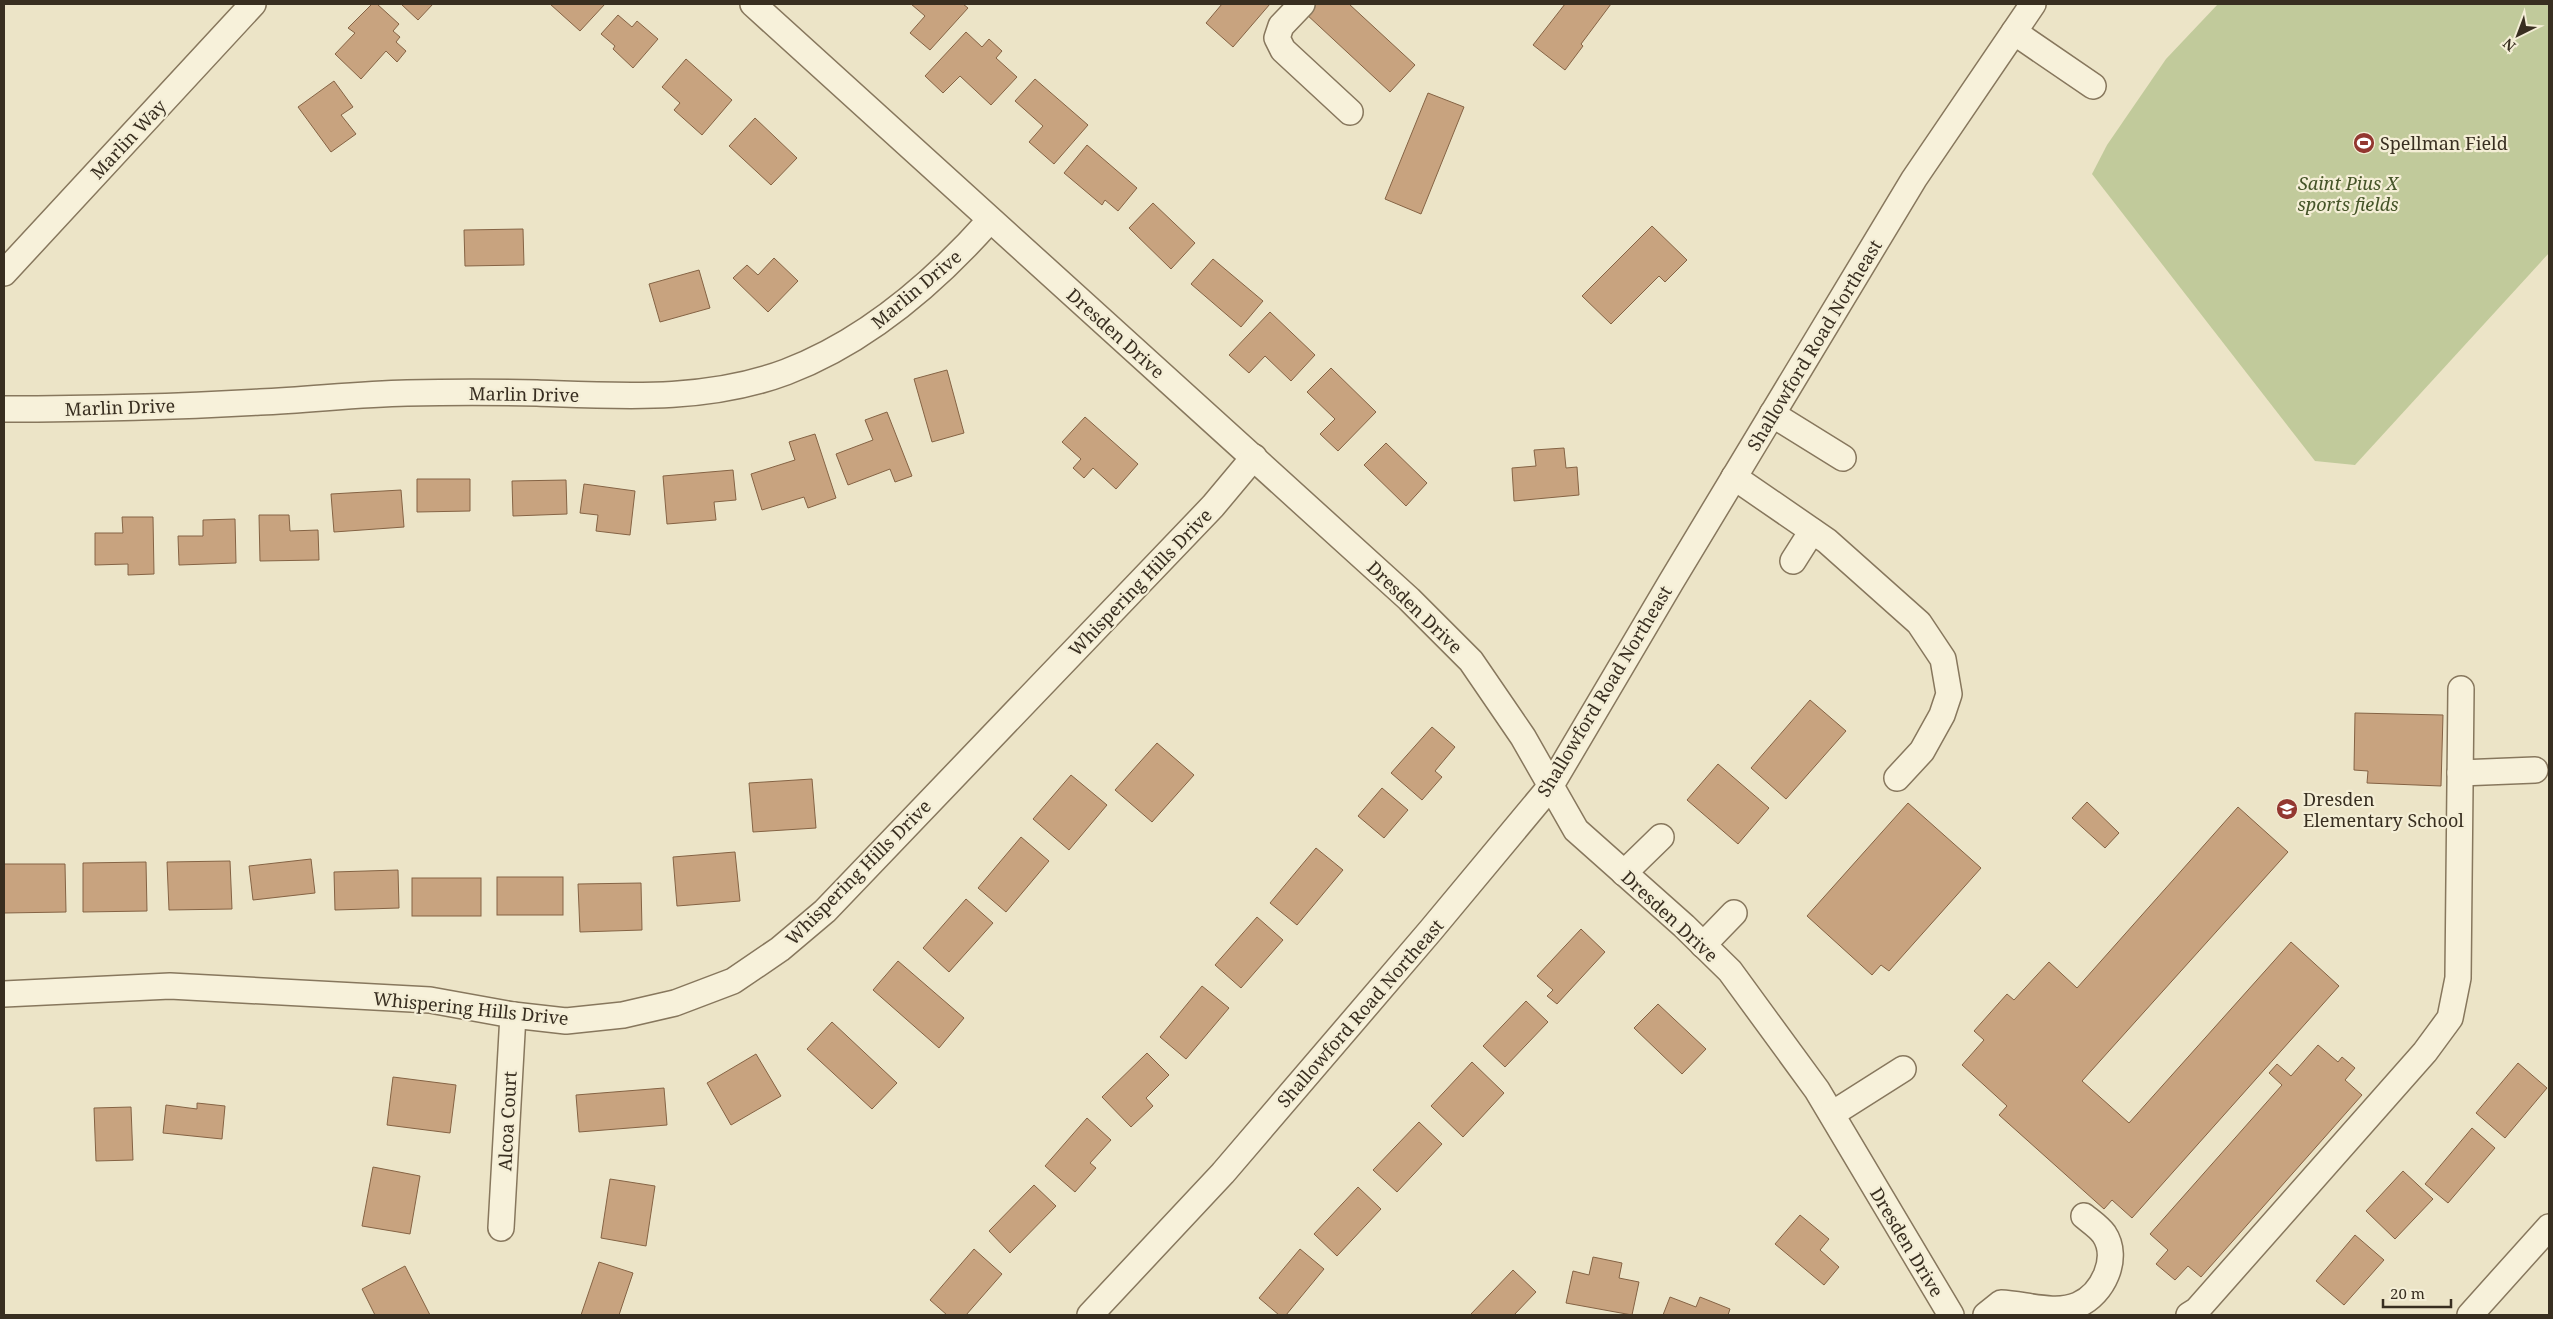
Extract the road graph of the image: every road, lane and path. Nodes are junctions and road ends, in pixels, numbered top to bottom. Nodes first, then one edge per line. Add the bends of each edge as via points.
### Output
1 (253, 4) edge
2 (752, 4) edge
3 (1302, 4) edge
4 (2033, 4) edge
5 (2014, 32) junction
6 (2093, 86) dead end
7 (1350, 112) dead end
8 (990, 220) junction
9 (4, 273) edge
10 (4, 409) edge
11 (1772, 414) junction
12 (1254, 457) junction
13 (1843, 458) dead end
14 (1734, 477) junction
15 (1812, 531) junction
16 (1793, 561) dead end
17 (2461, 689) dead end
18 (2535, 770) dead end
19 (2460, 773) junction
20 (1897, 778) dead end
21 (1550, 787) junction
22 (1661, 837) dead end
23 (1624, 873) junction
24 (1734, 913) dead end
25 (1703, 945) junction
26 (4, 994) edge
27 (513, 1015) junction
28 (1903, 1070) dead end
29 (1832, 1114) junction
30 (2084, 1216) dead end
31 (2549, 1227) edge
32 (501, 1228) dead end
33 (1090, 1315) edge
34 (1951, 1315) edge
35 (1986, 1315) edge
36 (2190, 1315) edge
37 (2470, 1315) edge

1 - 9 street, Marlin Way
2 - 8 street, Dresden Drive
3 - 7 street via 1281,26 1276,38 1283,50
4 - 5 street, Shallowford Road Northeast
5 - 6 street
5 - 11 street, Shallowford Road Northeast via 1914,179
8 - 10 street, Marlin Drive via 947,264 864,332 786,372 740,386 683,395 403,393 258,403
8 - 12 street, Dresden Drive
11 - 13 street
11 - 14 street, Shallowford Road Northeast
12 - 21 street, Dresden Drive via 1410,599 1471,661 1523,737
12 - 27 street, Whispering Hills Drive via 1213,506 838,896 780,949 732,981 675,1003 622,1016 566,1021
14 - 15 street
14 - 21 street, Shallowford Road Northeast
15 - 16 street
15 - 20 street via 1919,623 1943,659 1949,694 1942,715 1922,751
17 - 19 street
18 - 19 street
19 - 36 street via 2458,978 2450,1018 2425,1052
21 - 23 street, Dresden Drive via 1576,830
21 - 33 street, Shallowford Road Northeast via 1223,1173
22 - 23 street
23 - 25 street, Dresden Drive
24 - 25 street
25 - 29 street, Dresden Drive via 1730,971
26 - 27 street, Whispering Hills Drive via 170,986 430,1000
27 - 32 street, Alcoa Court
28 - 29 street
29 - 34 street, Dresden Drive
30 - 35 street via 2103,1233 2109,1245 2109,1271 2095,1294 2078,1306 2051,1310 2001,1303
31 - 37 street

